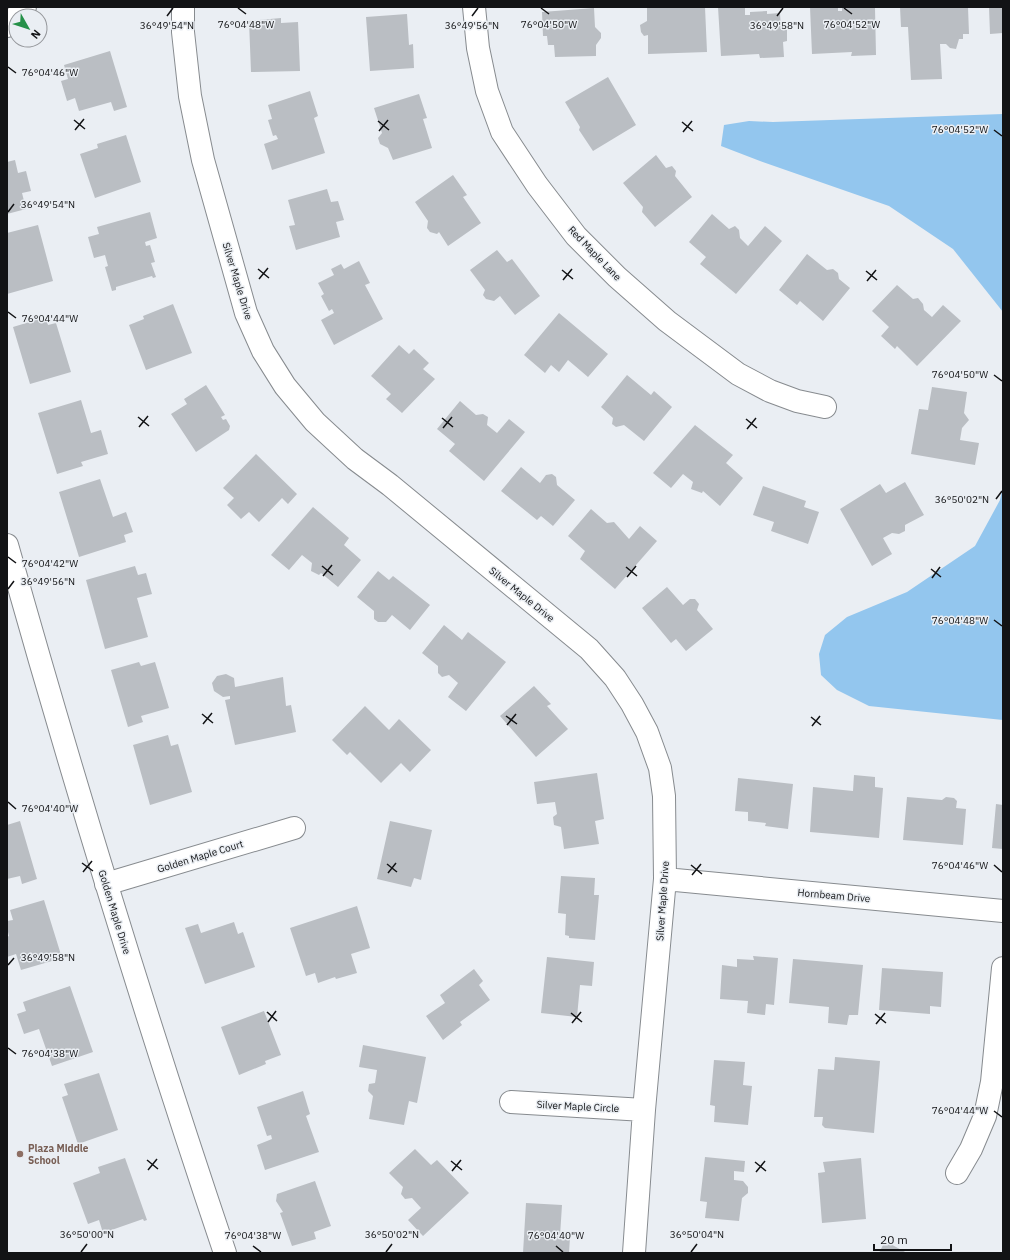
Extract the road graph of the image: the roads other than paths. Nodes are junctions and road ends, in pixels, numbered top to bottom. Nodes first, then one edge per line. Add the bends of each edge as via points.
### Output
1 (25, 7) edge
2 (183, 7) edge
3 (474, 7) edge
4 (7, 26) edge
5 (825, 407) dead end
6 (7, 545) edge
7 (294, 828) dead end
8 (665, 879) junction
9 (106, 884) junction
10 (1003, 911) edge
11 (1003, 968) edge
12 (511, 1102) dead end
13 (644, 1110) junction
14 (957, 1173) dead end
15 (225, 1253) edge
16 (634, 1253) edge

1 - 4 street
2 - 8 street, Silver Maple Drive via 190,96 203,160 246,313 263,351 285,386 321,428 355,459 589,649 615,678 647,732 660,768 664,796
3 - 5 street, Red Maple Lane via 485,84 502,132 536,186 576,236 617,278 667,321 738,374 770,391 797,401
6 - 9 street, Golden Maple Drive
7 - 9 street, Golden Maple Court
8 - 10 street, Hornbeam Drive
8 - 13 street, Silver Maple Drive
9 - 15 street, Golden Maple Drive
11 - 14 street via 992,1082 985,1116
12 - 13 street, Silver Maple Circle
13 - 16 street, Silver Maple Drive

